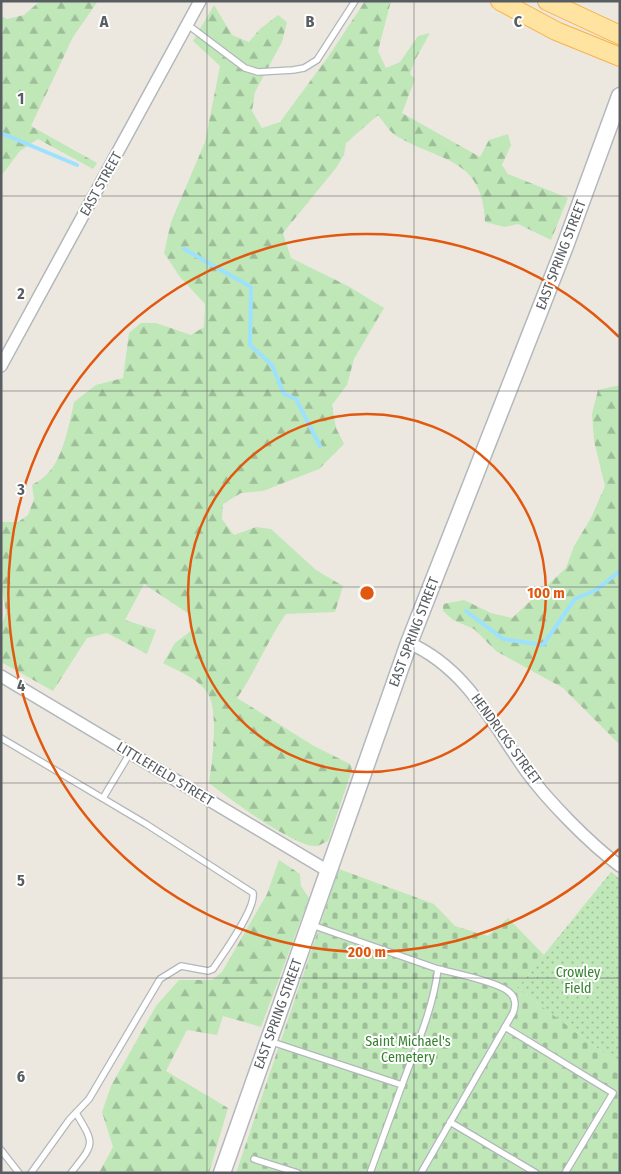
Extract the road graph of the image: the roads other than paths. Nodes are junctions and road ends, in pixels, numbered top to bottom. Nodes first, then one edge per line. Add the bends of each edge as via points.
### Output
1 (200, 1) edge
2 (355, 1) edge
3 (500, 1) edge
4 (548, 1) edge
5 (188, 25) junction
6 (620, 35) edge
7 (620, 57) edge
8 (620, 96) edge
9 (1, 366) edge
10 (409, 643) junction
11 (1, 676) edge
12 (1, 738) edge
13 (130, 753) junction
14 (102, 798) junction
15 (618, 865) edge
16 (328, 871) junction
17 (310, 924) junction
18 (438, 969) junction
19 (505, 1027) junction
20 (268, 1040) junction
21 (402, 1085) junction
22 (76, 1113) junction
23 (450, 1122) junction
24 (1, 1150) edge
25 (254, 1159) dead end
26 (18, 1173) edge
27 (31, 1173) edge
28 (70, 1173) edge
29 (222, 1173) edge
30 (298, 1173) edge
31 (370, 1173) edge
32 (421, 1173) edge
33 (536, 1173) edge
34 (565, 1173) edge

1 - 5 street, EAST STREET
2 - 5 lane via 317,60 293,70 265,72 245,68
3 - 7 main road via 556,30
4 - 6 main road
5 - 9 street, EAST STREET
8 - 10 main road, EAST SPRING STREET
10 - 15 street, HENDRICKS STREET via 439,660 463,682 528,773 577,827
10 - 16 main road, EAST SPRING STREET
11 - 13 street, LITTLEFIELD STREET
12 - 14 lane
13 - 14 lane
13 - 16 street, LITTLEFIELD STREET
14 - 22 lane via 253,893 254,899 214,970 181,966 160,979 89,1099
16 - 17 main road, EAST SPRING STREET
17 - 18 lane
17 - 20 main road, EAST SPRING STREET
18 - 19 lane via 508,991 514,998 515,1007
18 - 21 lane via 427,1018
19 - 23 lane
19 - 34 lane via 613,1092
20 - 21 lane
20 - 29 main road, EAST SPRING STREET
21 - 31 lane
22 - 27 lane
22 - 28 lane via 91,1144
23 - 32 lane
23 - 33 lane
24 - 26 lane
25 - 30 lane

